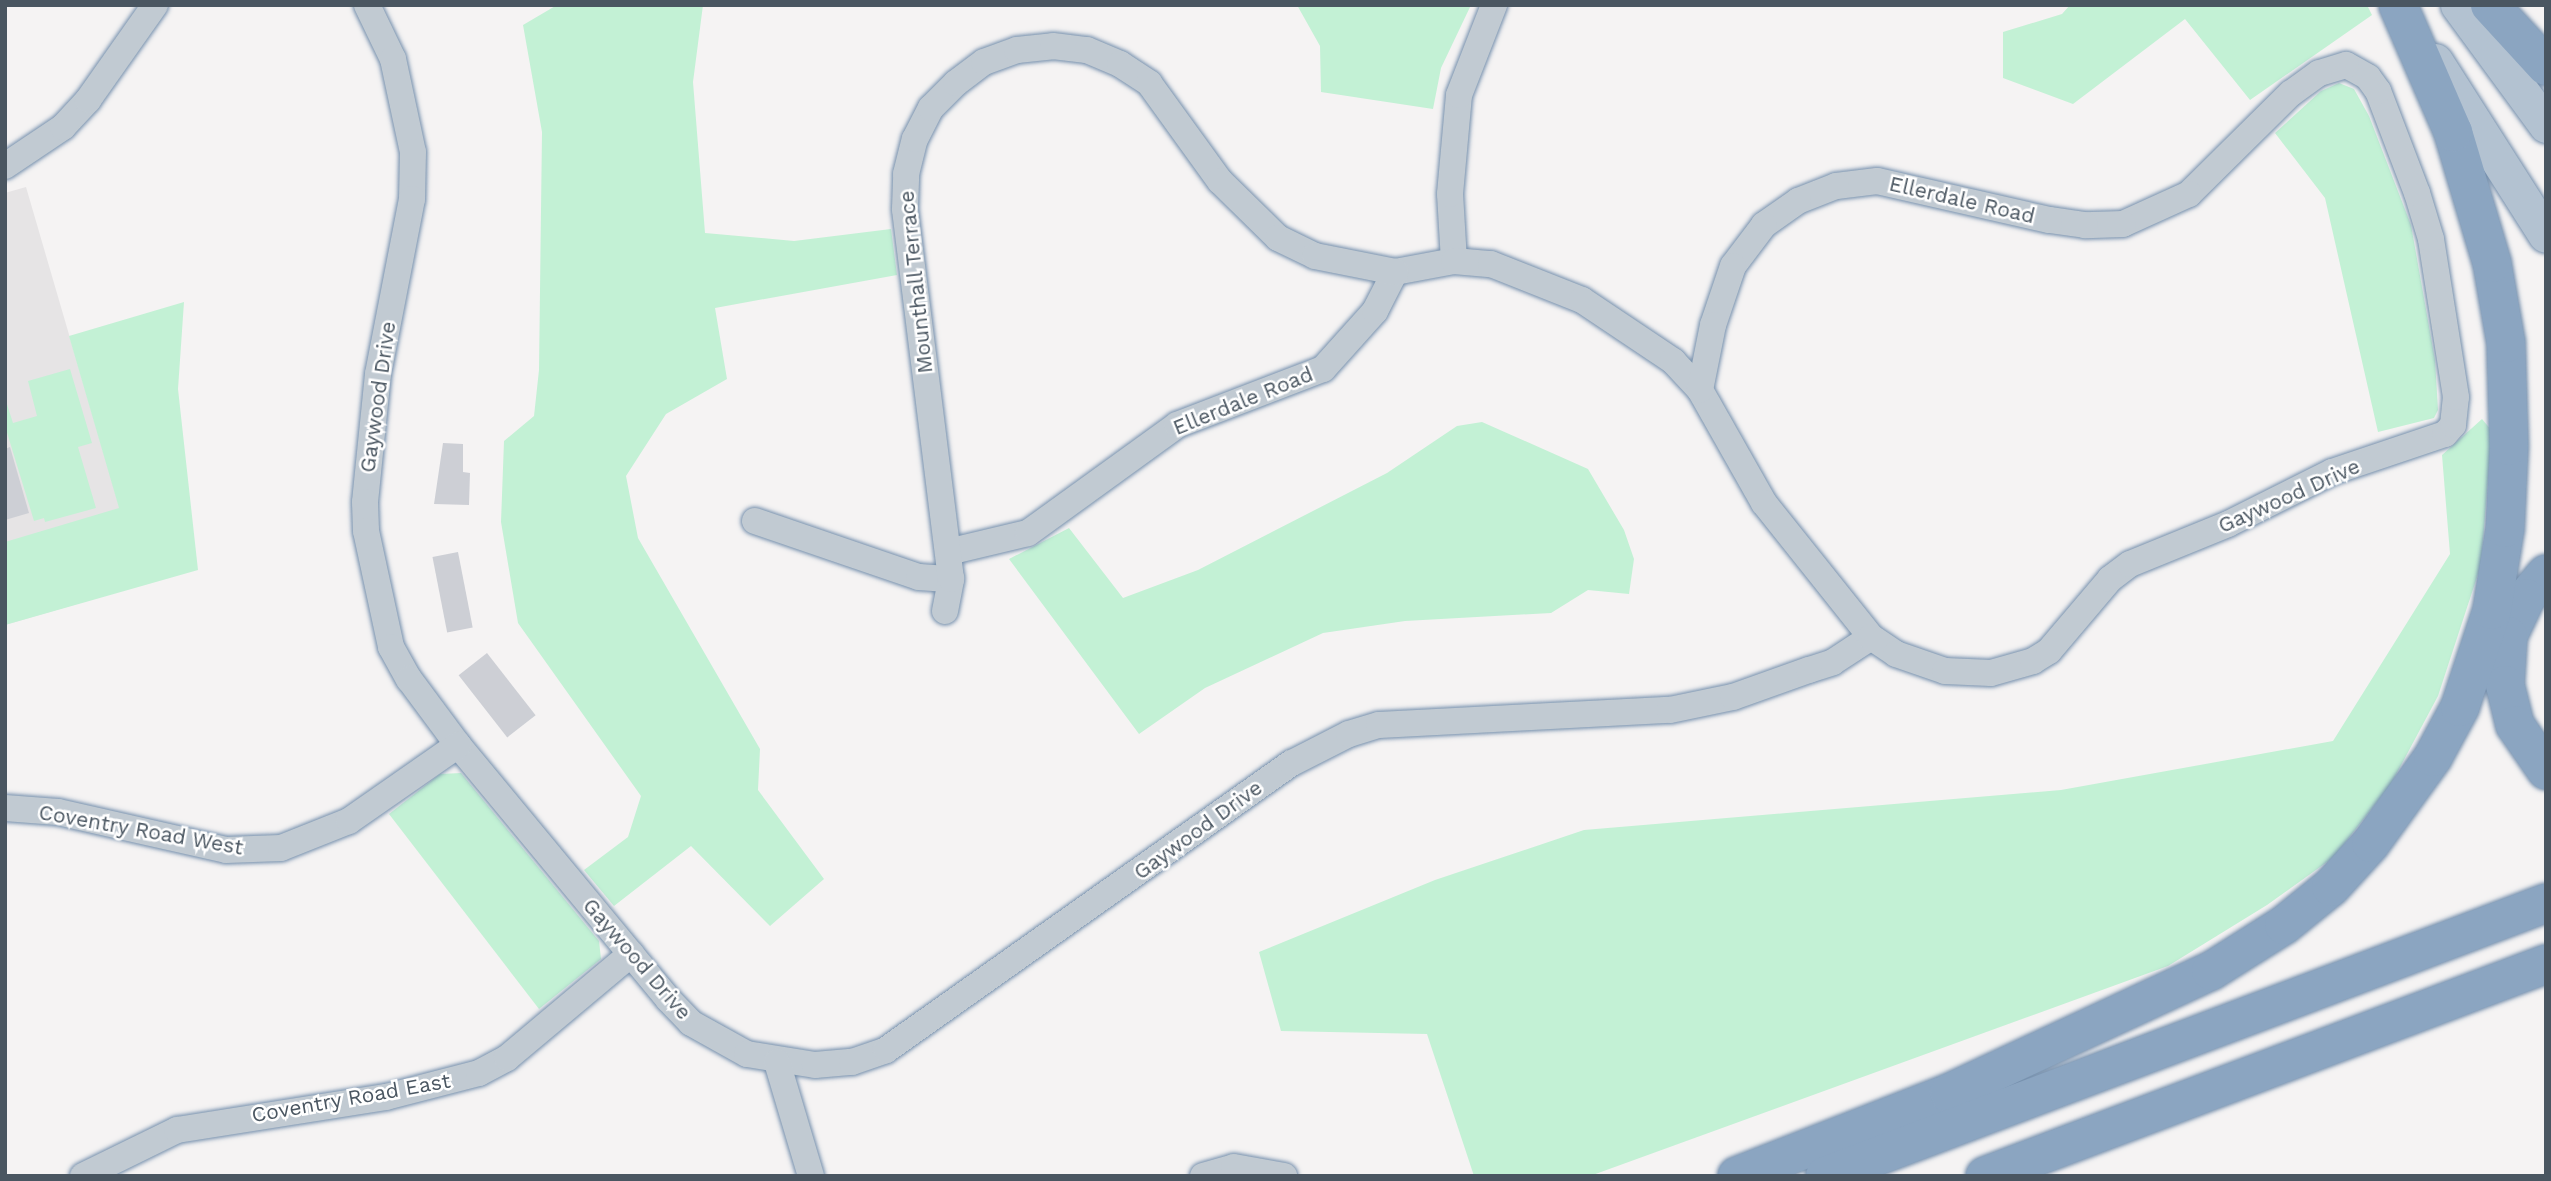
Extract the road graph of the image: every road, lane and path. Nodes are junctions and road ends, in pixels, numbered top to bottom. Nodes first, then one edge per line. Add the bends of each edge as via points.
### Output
1 (155, 5) edge
2 (367, 5) edge
3 (1494, 5) edge
4 (2399, 5) edge
5 (2458, 5) edge
6 (2490, 5) edge
7 (2346, 65) joint
8 (2546, 66) edge
9 (2546, 125) edge
10 (5, 166) edge
11 (2546, 235) edge
12 (1454, 261) junction
13 (1395, 272) junction
14 (1700, 390) junction
15 (755, 521) dead end
16 (948, 552) junction
17 (2546, 574) edge
18 (951, 579) junction
19 (945, 611) dead end
20 (1871, 637) junction
21 (458, 745) junction
22 (2546, 770) edge
23 (5, 808) edge
24 (2546, 903) edge
25 (631, 954) junction
26 (2546, 964) edge
27 (777, 1062) junction
28 (82, 1176) edge
29 (811, 1176) edge
30 (1203, 1176) edge
31 (1284, 1176) edge
32 (1737, 1176) edge
33 (1825, 1176) edge
34 (1985, 1176) edge

1 - 10 street via 88,100 63,127
2 - 21 street, Gaywood Drive via 393,59 413,152 412,199 368,438 366,531 391,647
3 - 12 street via 1459,95 1450,169
4 - 11 main road
4 - 32 highway via 2453,132 2492,263 2506,343 2509,446 2505,528 2492,610 2460,707 2433,757 2371,843 2331,887 2284,925 2211,971 1949,1093
5 - 9 main road
6 - 8 highway
7 - 14 street, Ellerdale Road via 2319,73 2291,93 2189,194 2123,224 2049,220 1877,181 1836,186 1798,201 1764,225 1733,266 1713,325
7 - 20 street, Gaywood Drive via 2368,77 2378,91 2431,239 2449,334 2456,397 2453,425 2445,434 2332,472 2228,524 2141,558 2110,579 2049,651 2015,669 1967,674 1945,671 1896,654
12 - 13 street
12 - 14 street via 1491,264 1582,300 1644,339
13 - 16 street, Ellerdale Road via 1375,311 1323,369 1169,429 1028,533
13 - 16 street, Mounthall Terrace via 1315,256 1278,238 1220,181 1149,83 1120,64 1087,50 1053,46 1017,50 984,62 931,108 915,139 906,174 905,209
14 - 20 street, Gaywood Drive via 1764,503
15 - 18 street via 919,577
16 - 18 street, Mounthall Terrace
17 - 22 highway via 2526,598 2508,636 2505,685 2515,725
18 - 19 street, Mounthall Terrace
20 - 27 street, Gaywood Drive via 1833,662 1733,698 1670,710 1379,725 1349,734 1292,763 886,1050 852,1062
21 - 23 street, Coventry Road West via 349,821 281,848 226,849 58,812
21 - 25 street, Gaywood Drive
24 - 33 highway
25 - 27 street, Gaywood Drive via 691,1023 718,1041
25 - 28 street, Coventry Road East via 507,1058 479,1073 386,1097 259,1113 177,1130
26 - 34 highway
27 - 29 street
30 - 31 street via 1234,1167

